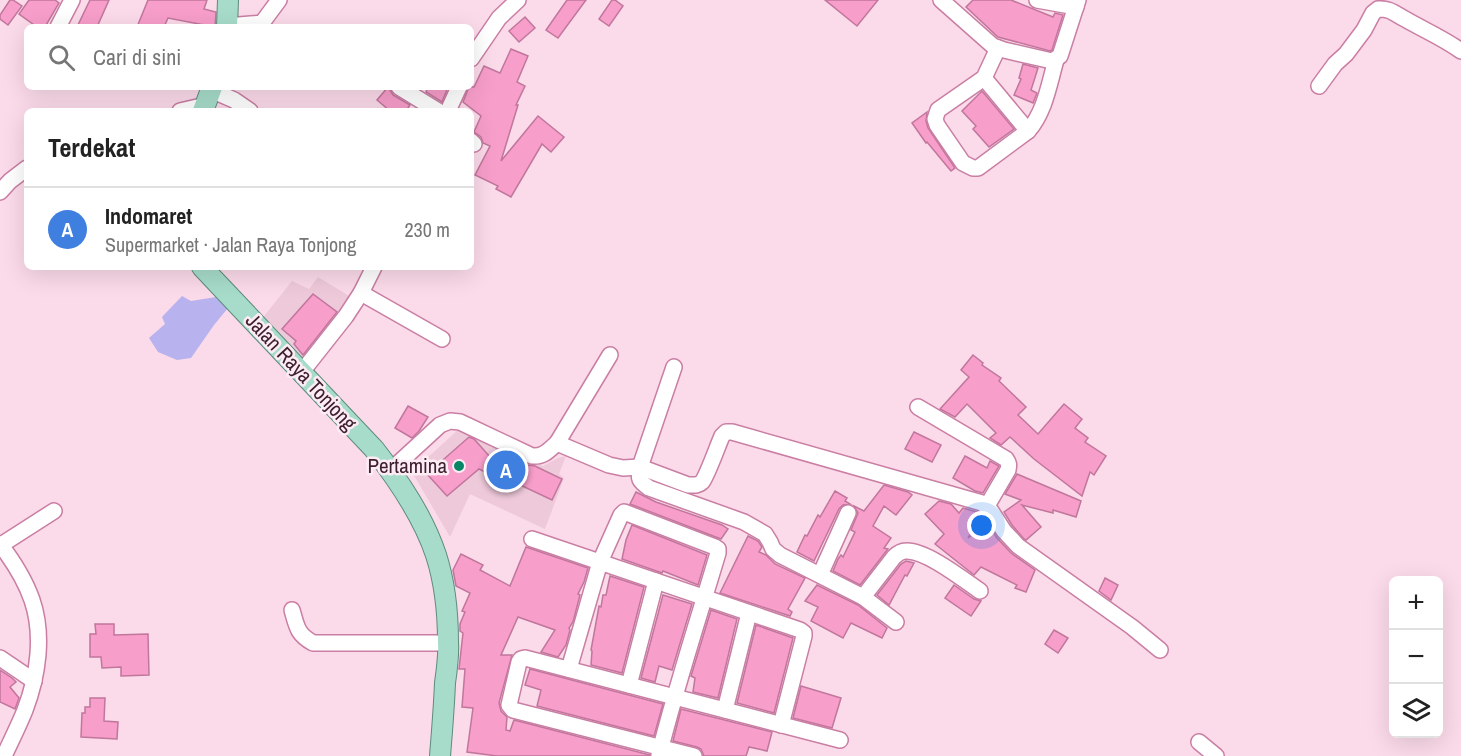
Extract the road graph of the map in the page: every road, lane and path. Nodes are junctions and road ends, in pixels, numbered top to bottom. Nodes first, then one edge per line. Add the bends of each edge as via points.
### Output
1 (72, 0) edge
2 (228, 0) edge
3 (279, 0) edge
4 (518, 0) edge
5 (941, 0) edge
6 (1037, 0) edge
7 (1077, 4) edge
8 (60, 24) edge
9 (227, 24) edge
10 (253, 24) edge
11 (998, 48) junction
12 (1461, 51) edge
13 (474, 55) edge
14 (1056, 60) junction
15 (984, 78) junction
16 (1319, 86) dead end
17 (404, 90) edge
18 (458, 90) edge
19 (208, 98) edge
20 (186, 108) edge
21 (246, 108) edge
22 (433, 108) edge
23 (449, 108) edge
24 (1028, 131) junction
25 (24, 170) edge
26 (0, 192) edge
27 (205, 270) edge
28 (372, 270) edge
29 (361, 293) junction
30 (442, 339) dead end
31 (610, 355) dead end
32 (674, 367) dead end
33 (301, 373) junction
34 (918, 407) dead end
35 (557, 443) junction
36 (640, 467) junction
37 (391, 470) junction
38 (987, 506) junction
39 (54, 511) dead end
40 (848, 513) dead end
41 (532, 539) dead end
42 (0, 545) edge
43 (600, 562) junction
44 (820, 575) junction
45 (656, 580) junction
46 (980, 591) dead end
47 (705, 597) junction
48 (863, 597) junction
49 (292, 610) dead end
50 (750, 613) junction
51 (896, 622) dead end
52 (448, 644) junction
53 (1160, 650) dead end
54 (0, 658) edge
55 (569, 669) junction
56 (34, 681) junction
57 (629, 686) junction
58 (674, 697) junction
59 (725, 710) junction
60 (782, 725) junction
61 (840, 740) dead end
62 (1199, 742) dead end
63 (660, 752) edge
64 (4, 756) edge
65 (440, 756) edge
66 (694, 756) edge
67 (1216, 756) edge

1 - 8 street
2 - 9 main road
3 - 10 street via 262,23
4 - 13 street via 499,18
5 - 11 street
6 - 7 street
7 - 14 street
11 - 14 street
11 - 15 street
12 - 16 street via 1391,10 1378,9
14 - 24 street via 1041,110
15 - 24 street
15 - 24 street via 936,115 937,125 963,163 978,168
17 - 22 street
18 - 23 street
19 - 20 street
19 - 21 street via 234,100
25 - 26 street
27 - 33 main road, Jalan Raya Tonjong
28 - 29 street
29 - 30 street
29 - 33 street
31 - 35 street
32 - 36 street
33 - 37 main road, Jalan Raya Tonjong
34 - 38 street via 1006,459 1008,470
35 - 36 street via 609,465
35 - 37 street via 545,454 532,456 460,422 450,421 440,425
36 - 38 street via 688,484 701,483 722,436 732,432
36 - 44 street via 639,478 649,488 744,522 765,534 780,555
37 - 52 main road, Jalan Raya Tonjong via 436,554 446,600
38 - 53 street via 1018,546
39 - 42 street
40 - 44 street
41 - 43 street
42 - 56 street via 19,572 32,601 39,632
43 - 45 street
43 - 47 street via 621,515 627,512 718,549
43 - 55 street
44 - 48 street
45 - 47 street
45 - 57 street
46 - 48 street via 930,558 906,551 894,557
47 - 50 street
47 - 58 street
48 - 51 street
49 - 52 street via 299,631 313,643
50 - 59 street
50 - 60 street via 804,633
52 - 65 main road, Jalan Raya Tonjong
54 - 56 street
55 - 57 street
55 - 63 street via 521,659 510,708
56 - 64 street
57 - 58 street
58 - 59 street
58 - 63 street
59 - 60 street
60 - 61 street
62 - 67 street
63 - 66 street

